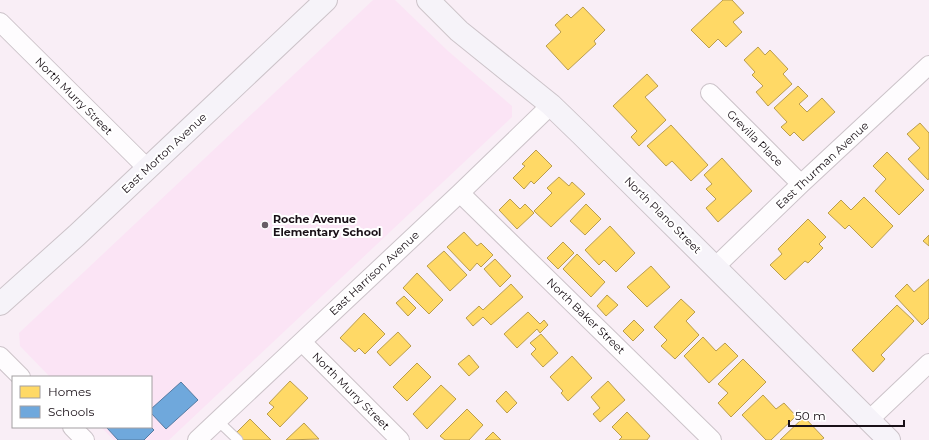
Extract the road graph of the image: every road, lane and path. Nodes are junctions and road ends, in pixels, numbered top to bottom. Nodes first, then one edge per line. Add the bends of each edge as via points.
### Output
1 (326, 0) edge
2 (428, 0) edge
3 (0, 22) edge
4 (929, 65) edge
5 (710, 93) dead end
6 (551, 106) junction
7 (148, 169) junction
8 (801, 184) junction
9 (460, 193) junction
10 (716, 266) junction
11 (0, 304) edge
12 (302, 342) junction
13 (0, 356) edge
14 (929, 364) edge
15 (20, 376) edge
16 (218, 420) junction
17 (869, 420) junction
18 (73, 428) edge
19 (85, 440) edge
20 (197, 440) edge
21 (238, 440) edge
22 (400, 440) edge
23 (712, 440) edge
24 (889, 440) edge

1 - 7 main road, East Morton Avenue
2 - 6 main road, North Plano Street via 459,31
3 - 7 street, North Murry Street
4 - 8 street, East Thurman Avenue
5 - 8 street, Grevilla Place
6 - 9 street, East Harrison Avenue
6 - 10 main road, North Plano Street
7 - 11 main road, East Morton Avenue
8 - 10 street, East Thurman Avenue
9 - 12 street, East Harrison Avenue
9 - 23 street, North Baker Street
10 - 17 main road, North Plano Street
12 - 16 street, East Harrison Avenue
12 - 22 street, North Murry Street
13 - 15 street
14 - 17 street
16 - 20 street, East Harrison Avenue
16 - 21 lane
17 - 24 main road, North Plano Street
18 - 19 street

